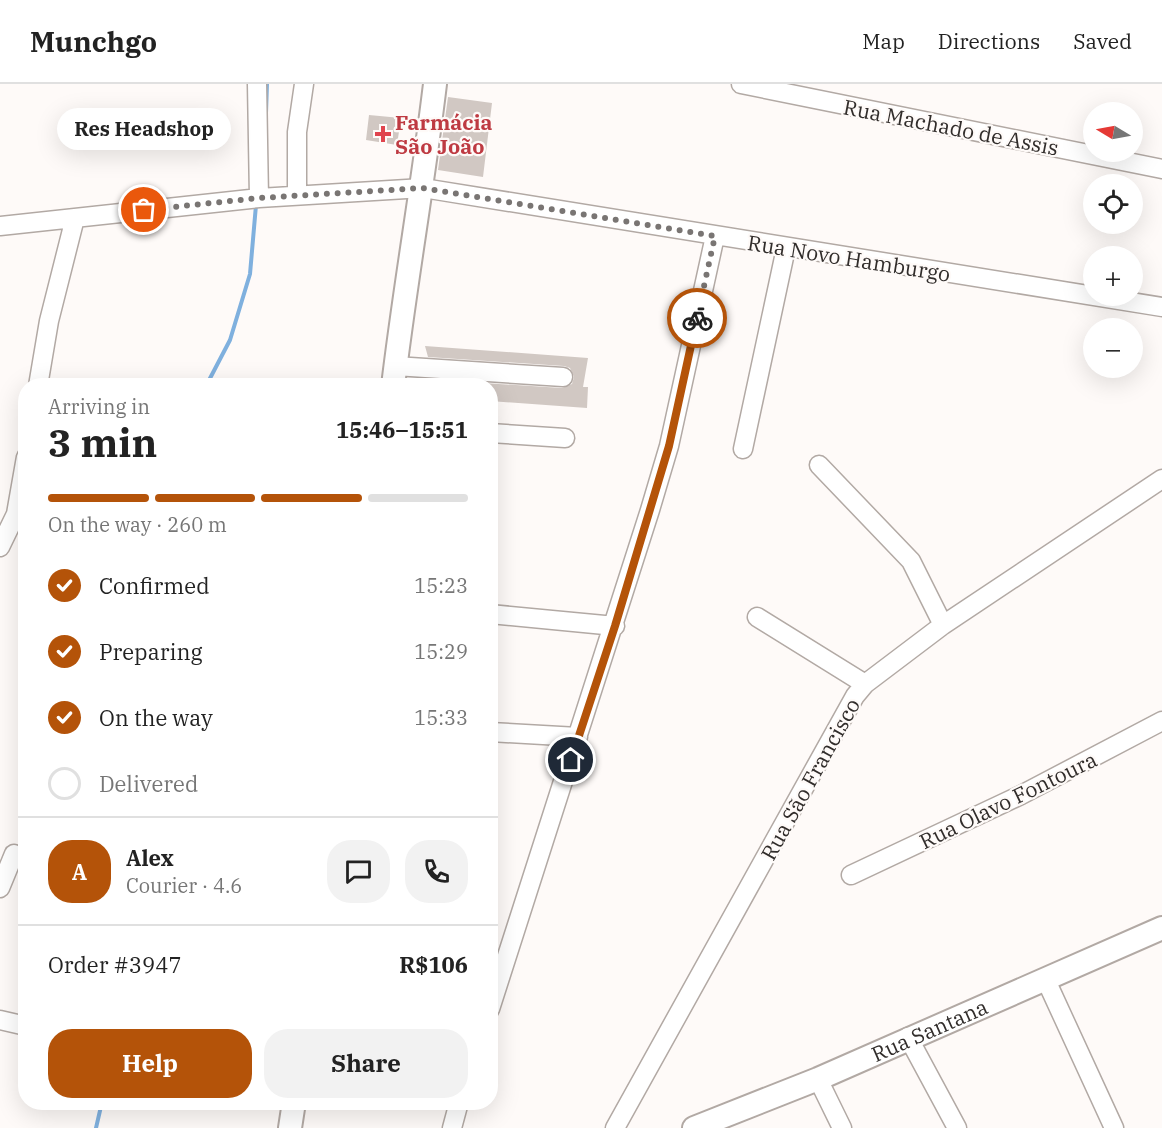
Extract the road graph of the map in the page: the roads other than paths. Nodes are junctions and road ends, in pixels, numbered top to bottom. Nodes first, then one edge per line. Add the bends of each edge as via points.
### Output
1 (257, 84) edge
2 (291, 84) edge
3 (304, 84) edge
4 (435, 84) edge
5 (741, 84) edge
6 (297, 132) junction
7 (1162, 169) edge
8 (423, 188) junction
9 (297, 195) junction
10 (259, 198) junction
11 (75, 218) junction
12 (0, 226) edge
13 (715, 236) junction
14 (786, 248) junction
15 (1162, 308) edge
16 (394, 376) edge
17 (563, 377) dead end
18 (39, 378) edge
19 (498, 434) edge
20 (565, 438) dead end
21 (743, 449) dead end
22 (819, 465) dead end
23 (1162, 479) edge
24 (18, 503) edge
25 (0, 548) edge
26 (498, 616) edge
27 (757, 616) dead end
28 (944, 625) junction
29 (615, 626) junction
30 (865, 684) junction
31 (1162, 722) edge
32 (498, 732) edge
33 (578, 737) junction
34 (13, 854) edge
35 (851, 874) dead end
36 (0, 888) edge
37 (1162, 928) edge
38 (1045, 978) junction
39 (498, 984) edge
40 (0, 1020) edge
41 (18, 1024) edge
42 (908, 1037) junction
43 (818, 1079) junction
44 (293, 1110) edge
45 (457, 1110) edge
46 (291, 1128) edge
47 (453, 1128) edge
48 (615, 1128) edge
49 (694, 1128) edge
50 (842, 1128) edge
51 (957, 1128) edge
52 (1114, 1128) edge

1 - 10 street
2 - 6 street
3 - 6 street
4 - 8 main road
5 - 7 street, Rua Machado de Assis
6 - 9 street
8 - 9 street, Rua Novo Hamburgo
8 - 13 street, Rua Novo Hamburgo
8 - 16 main road
9 - 10 street, Rua Novo Hamburgo
10 - 11 street, Rua Novo Hamburgo
11 - 12 street, Rua Novo Hamburgo
11 - 18 street
13 - 14 street, Rua Novo Hamburgo
13 - 29 street via 669,446
14 - 15 street, Rua Novo Hamburgo
14 - 21 street
16 - 17 street
19 - 20 street
22 - 28 street via 911,561
23 - 28 street, Rua São Francisco
24 - 25 street
26 - 29 street
27 - 30 street
28 - 30 street, Rua São Francisco
29 - 33 street
30 - 48 street, Rua São Francisco
31 - 35 street, Rua Olavo Fontoura via 1021,795
32 - 33 street
33 - 39 street
34 - 36 street
37 - 38 main road, Rua Santana
38 - 42 main road, Rua Santana
38 - 52 street
40 - 41 street
42 - 43 main road, Rua Santana
42 - 51 street
43 - 49 main road, Rua Santana
43 - 50 street
44 - 46 main road
45 - 47 street

